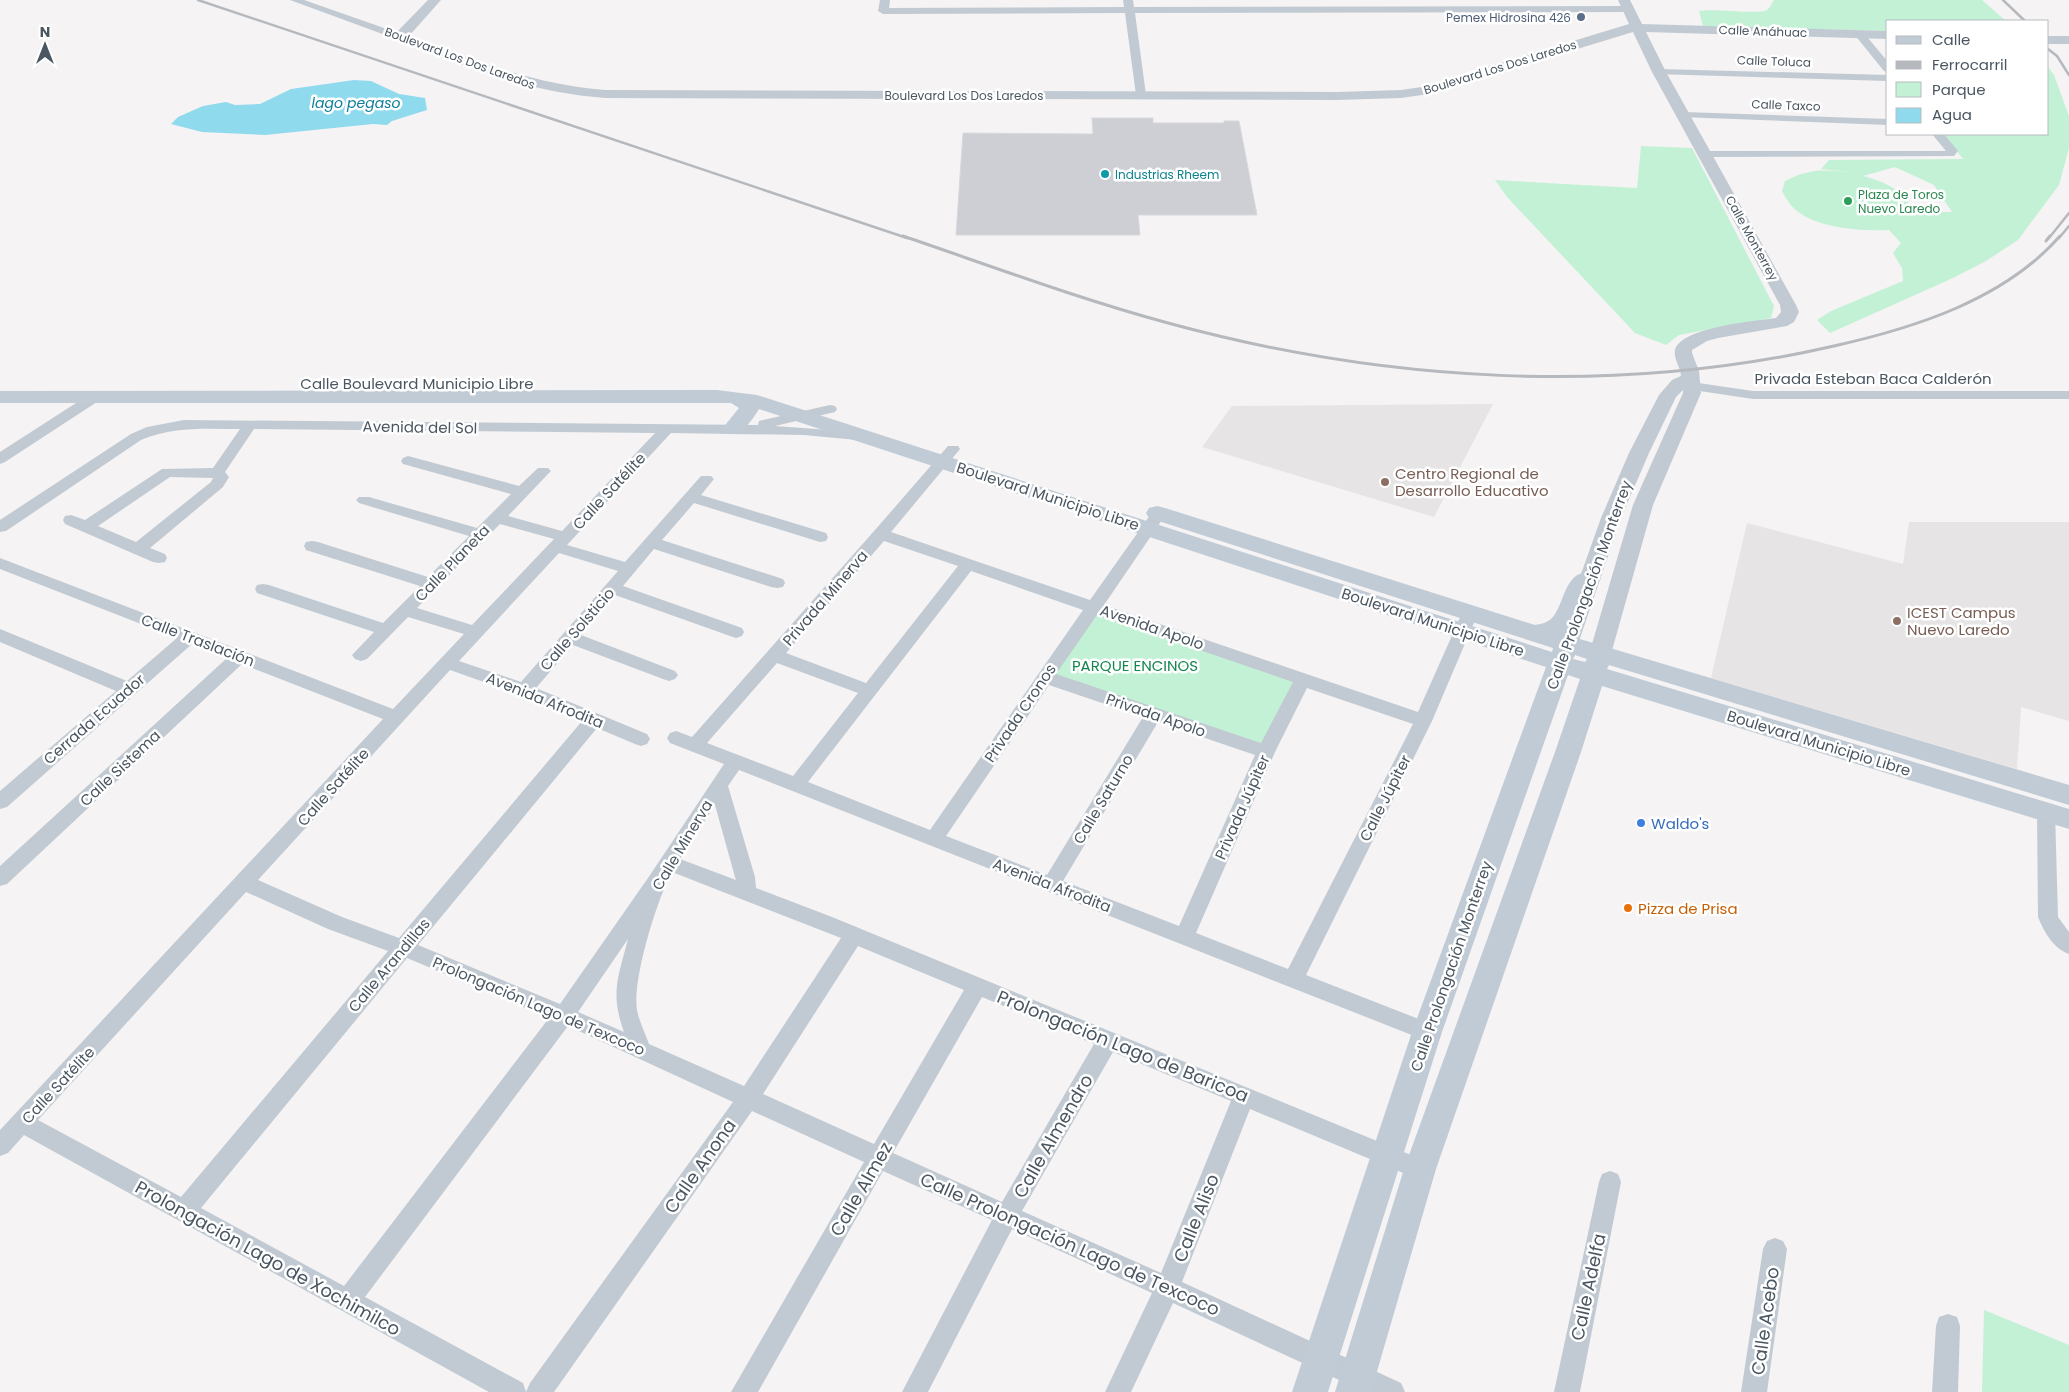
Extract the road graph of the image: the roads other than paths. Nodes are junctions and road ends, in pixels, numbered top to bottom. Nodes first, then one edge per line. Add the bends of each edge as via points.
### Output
1 (295, 0) edge
2 (435, 0) edge
3 (885, 0) edge
4 (993, 0) edge
5 (1129, 5) edge
6 (1258, 5) edge
7 (1622, 5) edge
8 (993, 11) junction
9 (1636, 29) junction
10 (1859, 34) junction
11 (1886, 35) edge
12 (400, 37) junction
13 (2049, 40) edge
14 (2069, 40) edge
15 (1886, 67) edge
16 (1660, 72) junction
17 (1886, 78) edge
18 (1141, 95) junction
19 (1684, 115) junction
20 (1886, 122) edge
21 (1939, 135) edge
22 (1705, 154) junction
23 (1687, 383) junction
24 (0, 385) edge
25 (2069, 394) edge
26 (94, 397) junction
27 (735, 397) junction
28 (0, 398) edge
29 (830, 409) junction
30 (799, 415) junction
31 (249, 426) junction
32 (667, 429) junction
33 (732, 429) junction
34 (870, 438) junction
35 (948, 455) junction
36 (0, 459) edge
37 (408, 461) dead end
38 (543, 471) dead end
39 (217, 473) junction
40 (706, 479) dead end
41 (522, 492) junction
42 (692, 497) junction
43 (364, 500) dead end
44 (497, 518) junction
45 (71, 520) dead end
46 (1152, 521) junction
47 (0, 527) edge
48 (86, 527) junction
49 (479, 534) junction
50 (881, 534) junction
51 (820, 537) dead end
52 (560, 542) junction
53 (653, 543) junction
54 (312, 546) dead end
55 (138, 549) junction
56 (159, 558) dead end
57 (0, 563) edge
58 (969, 563) junction
59 (630, 569) junction
60 (1589, 579) junction
61 (777, 583) dead end
62 (432, 584) junction
63 (613, 588) junction
64 (263, 589) dead end
65 (1093, 607) junction
66 (406, 611) junction
67 (1466, 622) junction
68 (387, 630) junction
69 (475, 632) junction
70 (736, 632) dead end
71 (1534, 633) junction
72 (0, 636) edge
73 (189, 637) junction
74 (570, 637) junction
75 (1563, 653) junction
76 (361, 654) dead end
77 (774, 655) junction
78 (239, 656) junction
79 (448, 663) junction
80 (1597, 664) junction
81 (669, 675) dead end
82 (1045, 677) junction
83 (1303, 679) junction
84 (129, 689) junction
85 (524, 690) junction
86 (870, 690) junction
87 (1154, 714) junction
88 (396, 717) junction
89 (594, 719) junction
90 (1423, 721) junction
91 (676, 738) dead end
92 (641, 739) dead end
93 (695, 745) junction
94 (1266, 752) junction
95 (736, 761) junction
96 (1918, 762) junction
97 (718, 785) junction
98 (796, 785) junction
99 (2069, 795) edge
100 (0, 802) edge
101 (2058, 816) edge
102 (934, 839) junction
103 (668, 862) junction
104 (0, 878) edge
105 (245, 883) junction
106 (656, 884) junction
107 (1051, 885) junction
108 (747, 893) junction
109 (854, 935) junction
110 (1184, 937) junction
111 (2069, 946) edge
112 (404, 948) junction
113 (1293, 980) junction
114 (977, 986) junction
115 (564, 1015) junction
116 (1427, 1032) junction
117 (1108, 1040) junction
118 (641, 1050) junction
119 (1244, 1096) junction
120 (748, 1098) junction
121 (23, 1123) junction
122 (0, 1146) edge
123 (1386, 1155) junction
124 (879, 1158) junction
125 (1420, 1169) junction
126 (1610, 1182) dead end
127 (184, 1211) junction
128 (1007, 1216) junction
129 (1775, 1249) dead end
130 (1167, 1289) junction
131 (347, 1301) junction
132 (1948, 1326) dead end
133 (1322, 1358) junction
134 (1356, 1384) edge
135 (514, 1392) edge
136 (539, 1392) edge
137 (744, 1392) edge
138 (915, 1392) edge
139 (1118, 1392) edge
140 (1310, 1392) edge
141 (1392, 1392) edge
142 (1567, 1392) edge
143 (1754, 1392) edge
144 (1945, 1392) edge

1 - 12 street, Boulevard Los Dos Laredos
2 - 12 street
3 - 8 street via 883,11
4 - 8 street
5 - 6 street
5 - 8 street
5 - 18 street
6 - 7 street
7 - 9 street, Calle Monterrey
9 - 10 street, Calle Anáhuac
9 - 16 street, Calle Monterrey
9 - 18 street, Boulevard Los Dos Laredos via 1414,93 1359,96
10 - 11 street, Calle Anáhuac
10 - 15 street
12 - 18 street, Boulevard Los Dos Laredos via 524,82 584,94
13 - 14 street
16 - 17 street, Calle Toluca
16 - 19 street, Calle Monterrey
19 - 20 street, Calle Taxco
19 - 22 street, Calle Monterrey
21 - 22 street via 1952,151 1950,154
22 - 23 street, Calle Monterrey via 1790,312 1788,318 1781,322 1707,335 1687,344 1683,353 1690,371
23 - 25 street, Privada Esteban Baca Calderón via 1753,395
23 - 60 street, Calle Prolongación Monterrey via 1668,395 1621,494
23 - 80 street, Calle Prolongación Monterrey via 1690,401 1644,505
24 - 29 main road, Calle Boulevard Municipio Libre via 719,382 769,390
26 - 27 main road, Calle Boulevard Municipio Libre
26 - 28 main road, Calle Boulevard Municipio Libre
26 - 36 street
27 - 30 main road, Calle Boulevard Municipio Libre
27 - 33 main road via 749,409
29 - 30 street
29 - 35 main road, Boulevard Municipio Libre
30 - 33 street via 778,422
30 - 34 main road, Boulevard Municipio Libre
31 - 32 street, Avenida del Sol
31 - 39 street
31 - 47 street, Avenida del Sol via 184,424 152,430 118,448
32 - 33 street, Avenida del Sol
32 - 52 street, Calle Satélite
33 - 34 street, Avenida del Sol via 820,432
34 - 35 main road, Boulevard Municipio Libre
35 - 46 main road, Boulevard Municipio Libre
35 - 50 street, Privada Minerva
37 - 41 street
38 - 41 street, Calle Planeta
39 - 48 street via 166,472
39 - 55 street via 221,477 218,484
40 - 42 street, Calle Solsticio
41 - 44 street, Calle Planeta
42 - 51 street
42 - 53 street, Calle Solsticio
43 - 49 street
44 - 49 street, Calle Planeta
44 - 52 street, Calle Solsticio
45 - 48 street
46 - 65 street, Privada Cronos
46 - 67 main road, Boulevard Municipio Libre
48 - 55 street
49 - 62 street, Calle Planeta
50 - 58 street, Avenida Apolo
50 - 77 street, Privada Minerva
52 - 59 street, Calle Solsticio
52 - 69 street, Calle Satélite
53 - 59 street, Calle Solsticio
53 - 61 street
54 - 62 street
55 - 56 street
57 - 73 street, Calle Traslación
58 - 65 street, Avenida Apolo
58 - 86 street
59 - 63 street, Calle Solsticio
60 - 71 main road via 1576,590 1560,626
60 - 75 street, Calle Prolongación Monterrey
62 - 66 street, Calle Planeta
63 - 70 street
63 - 74 street, Calle Solsticio
64 - 68 street
65 - 82 street, Privada Cronos
65 - 83 street, Avenida Apolo
66 - 68 street, Calle Planeta
66 - 69 street
67 - 71 main road, Boulevard Municipio Libre
67 - 75 main road, Boulevard Municipio Libre
67 - 90 street, Calle Júpiter
68 - 76 street, Calle Planeta
69 - 79 street, Calle Satélite
71 - 75 main road, Boulevard Municipio Libre
72 - 84 street
73 - 78 street, Calle Traslación
73 - 84 street, Cerrada Ecuador
74 - 81 street
74 - 85 street, Calle Solsticio
75 - 80 main road, Boulevard Municipio Libre
75 - 116 main road, Calle Prolongación Monterrey
77 - 86 street
77 - 93 street, Privada Minerva
78 - 88 street, Calle Traslación
78 - 104 street, Calle Sistema
79 - 85 street, Avenida Afrodita
79 - 88 street, Calle Satélite
80 - 96 main road, Boulevard Municipio Libre
80 - 125 main road, Calle Prolongación Monterrey
82 - 87 street, Privada Apolo
82 - 102 street, Privada Cronos
83 - 90 street, Avenida Apolo
83 - 94 street, Privada Júpiter
84 - 100 street, Cerrada Ecuador
85 - 89 street, Avenida Afrodita
86 - 98 street
87 - 94 street, Privada Apolo
87 - 107 street, Calle Saturno
88 - 105 street, Calle Satélite
89 - 92 street, Avenida Afrodita
89 - 112 street, Calle Arandillas
90 - 113 street, Calle Júpiter
91 - 93 street, Avenida Afrodita
93 - 95 street, Avenida Afrodita
94 - 110 street, Privada Júpiter
95 - 97 street, Calle Minerva
95 - 98 street, Avenida Afrodita
96 - 99 main road, Boulevard Municipio Libre
96 - 101 main road, Boulevard Municipio Libre
97 - 103 street, Calle Minerva
97 - 108 street
98 - 102 street, Avenida Afrodita
101 - 111 street via 2048,917 2052,927
102 - 107 street, Avenida Afrodita
103 - 106 street, Calle Minerva
103 - 108 street, Prolongación Lago de Baricoa
105 - 112 street, Prolongación Lago de Texcoco via 335,923
105 - 121 street, Calle Satélite
106 - 115 street
106 - 118 street, Calle Minerva via 641,926 626,989 627,1011
107 - 110 street, Avenida Afrodita
108 - 109 street, Prolongación Lago de Baricoa
109 - 114 street, Prolongación Lago de Baricoa
109 - 120 street, Calle Anona
110 - 113 street, Avenida Afrodita
112 - 115 street, Prolongación Lago de Texcoco
112 - 127 street, Calle Arandillas
113 - 116 street, Avenida Afrodita
114 - 117 street, Prolongación Lago de Baricoa
114 - 124 street, Calle Almez
115 - 118 street, Prolongación Lago de Texcoco
115 - 131 street
116 - 123 main road, Calle Prolongación Monterrey
117 - 119 street, Prolongación Lago de Baricoa
117 - 128 street, Calle Almendro
118 - 120 street, Prolongación Lago de Texcoco
119 - 123 street, Prolongación Lago de Baricoa
119 - 130 street, Calle Aliso
120 - 124 street, Calle Prolongación Lago de Texcoco
120 - 136 street, Calle Anona
121 - 122 street, Calle Satélite
121 - 127 street, Prolongación Lago de Xochimilco
123 - 125 street, Prolongación Lago de Baricoa
123 - 133 main road, Calle Prolongación Monterrey
124 - 128 street, Calle Prolongación Lago de Texcoco
124 - 137 street, Calle Almez
125 - 134 main road, Calle Prolongación Monterrey
126 - 142 street, Calle Adelfa
127 - 131 street, Prolongación Lago de Xochimilco
128 - 130 street, Calle Prolongación Lago de Texcoco
128 - 138 street, Calle Almendro
129 - 143 street, Calle Acebo
130 - 133 street, Calle Prolongación Lago de Texcoco
130 - 139 street, Calle Aliso
131 - 135 street, Prolongación Lago de Xochimilco
132 - 144 street
133 - 134 street, Calle Prolongación Lago de Texcoco
133 - 140 main road, Calle Prolongación Monterrey
134 - 141 street, Calle Prolongación Lago de Texcoco

